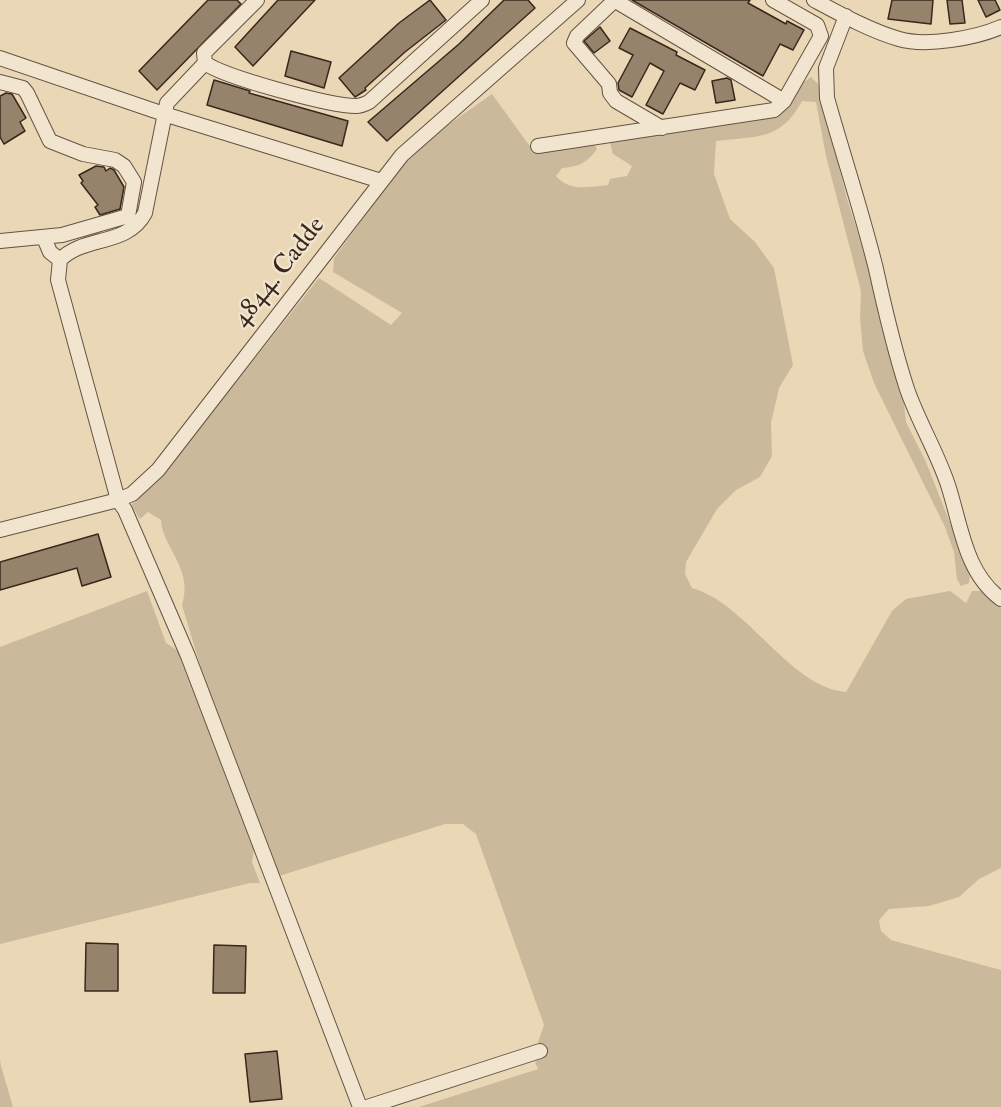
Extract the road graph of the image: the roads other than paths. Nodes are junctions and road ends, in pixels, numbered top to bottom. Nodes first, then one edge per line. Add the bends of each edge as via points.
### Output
1 (257, 0) edge
2 (482, 0) edge
3 (578, 0) edge
4 (615, 0) edge
5 (773, 0) edge
6 (814, 0) edge
7 (846, 16) junction
8 (1001, 27) edge
9 (0, 58) edge
10 (204, 63) junction
11 (0, 82) edge
12 (784, 101) junction
13 (164, 114) junction
14 (662, 128) junction
15 (538, 146) dead end
16 (381, 181) junction
17 (44, 238) junction
18 (0, 241) edge
19 (60, 260) junction
20 (118, 500) junction
21 (0, 530) edge
22 (1001, 599) edge
23 (540, 1051) dead end
24 (360, 1107) edge
25 (367, 1107) edge

1 - 10 street via 204,53
2 - 10 street via 369,102 359,106 237,77
3 - 16 street, 4844. Cadde via 402,155
4 - 12 street
4 - 14 street via 574,43 609,84 616,101
5 - 12 street via 817,25 821,36
6 - 7 street
7 - 8 street via 901,40 945,41 981,36
7 - 22 street via 826,68 827,98 876,268 890,335 908,392 948,485 967,552 980,578
9 - 13 street
10 - 13 street via 167,103
11 - 17 street via 23,88 50,141 83,154 115,160 134,182 128,216
12 - 14 street via 763,113
13 - 16 street
13 - 19 street via 140,223 118,237 76,249
14 - 15 street
16 - 20 street, 4844. Cadde via 158,470 132,494
17 - 18 street
17 - 19 street via 50,252
19 - 20 street via 58,280
20 - 21 street, 4844. Cadde
20 - 24 street via 188,656
23 - 25 street

